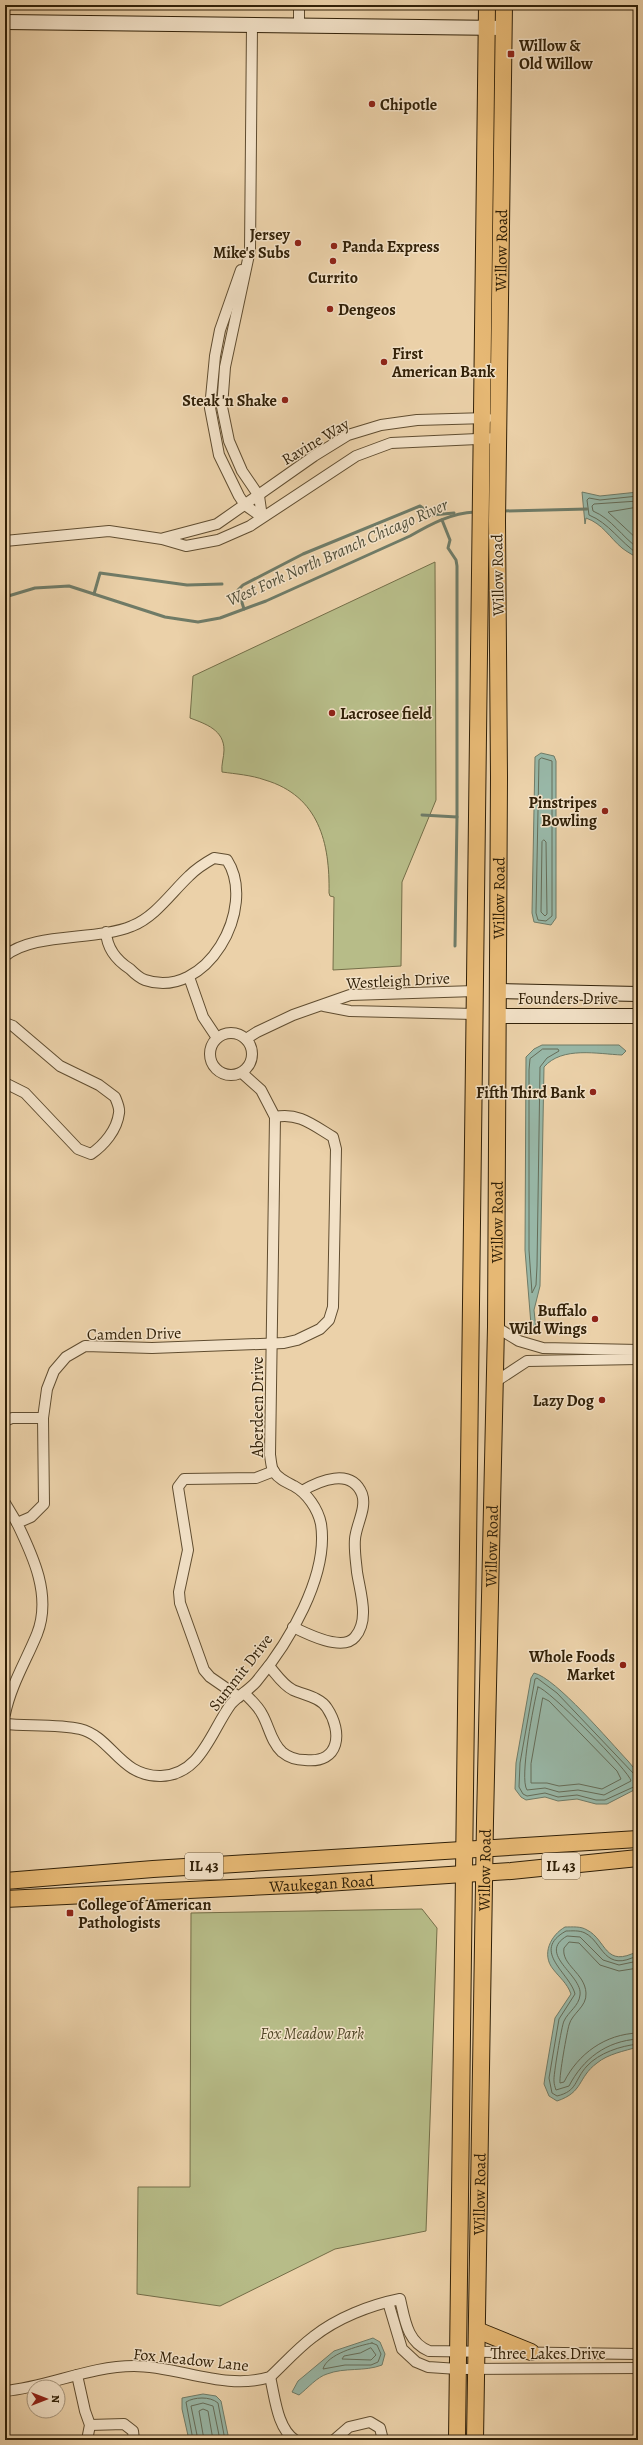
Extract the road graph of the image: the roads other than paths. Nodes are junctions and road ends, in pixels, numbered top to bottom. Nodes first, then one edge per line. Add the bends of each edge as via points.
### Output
1 (299, 5) edge
2 (487, 5) edge
3 (504, 5) edge
4 (5, 22) edge
5 (252, 25) junction
6 (299, 25) junction
7 (504, 28) junction
8 (487, 29) junction
9 (250, 250) junction
10 (484, 282) junction
11 (501, 282) junction
12 (483, 418) junction
13 (499, 418) junction
14 (491, 438) junction
15 (259, 496) junction
16 (245, 505) junction
17 (262, 517) junction
18 (489, 521) junction
19 (162, 538) junction
20 (6, 541) edge
21 (106, 932) junction
22 (5, 956) edge
23 (189, 977) junction
24 (475, 991) junction
25 (498, 991) junction
26 (638, 994) edge
27 (324, 1006) junction
28 (474, 1014) junction
29 (498, 1016) junction
30 (638, 1016) edge
31 (5, 1023) edge
32 (217, 1038) junction
33 (246, 1039) junction
34 (242, 1073) junction
35 (5, 1083) edge
36 (275, 1117) junction
37 (496, 1327) junction
38 (272, 1345) junction
39 (638, 1350) edge
40 (638, 1359) edge
41 (495, 1382) junction
42 (43, 1418) junction
43 (5, 1421) edge
44 (274, 1471) junction
45 (302, 1491) junction
46 (5, 1503) edge
47 (16, 1523) junction
48 (293, 1627) junction
49 (269, 1666) junction
50 (241, 1695) junction
51 (5, 1714) edge
52 (5, 1724) edge
53 (638, 1839) edge
54 (485, 1848) junction
55 (465, 1850) junction
56 (638, 1858) edge
57 (485, 1872) junction
58 (465, 1873) junction
59 (5, 1881) edge
60 (5, 1899) edge
61 (400, 2299) joint
62 (388, 2302) junction
63 (477, 2330) junction
64 (531, 2352) junction
65 (458, 2353) junction
66 (477, 2353) junction
67 (638, 2354) edge
68 (638, 2368) edge
69 (458, 2369) junction
70 (477, 2369) junction
71 (77, 2375) junction
72 (270, 2377) junction
73 (5, 2390) edge
74 (90, 2425) junction
75 (87, 2440) edge
76 (134, 2440) edge
77 (295, 2440) edge
78 (334, 2440) edge
79 (383, 2440) edge
80 (457, 2440) edge
81 (475, 2440) edge

1 - 6 street
2 - 8 main road, Willow Road
3 - 7 main road, Willow Road
4 - 5 street
5 - 6 street
5 - 9 street
6 - 8 street
7 - 8 street
7 - 11 main road, Willow Road
8 - 10 main road, Willow Road
9 - 15 street via 225,367 222,407 229,442 242,471
9 - 16 street via 220,330 210,408 219,455
10 - 11 main road
10 - 12 main road, Willow Road
11 - 13 main road, Willow Road
12 - 13 street, Ravine Way
12 - 14 main road, Willow Road
12 - 15 street, Ravine Way via 417,420 381,425 348,435
13 - 14 main road, Willow Road
14 - 17 street, Ravine Way via 391,443 356,456
14 - 18 main road, Willow Road
15 - 16 street, Ravine Way
15 - 17 street
16 - 17 street
16 - 19 street, Ravine Way via 217,524
17 - 19 street, Ravine Way via 250,526 218,540 186,546
18 - 24 main road, Willow Road
18 - 25 main road, Willow Road via 499,769
19 - 20 street, Ravine Way via 110,531
21 - 22 street via 33,943 12,950
21 - 23 street via 107,945 117,958 144,980 173,983
21 - 23 street via 131,927 142,921 190,874 214,858 227,860 234,872 236,895 233,915 217,953
23 - 32 street via 203,1016
24 - 25 main road
24 - 27 street, Westleigh Drive via 350,995 332,1000
24 - 28 main road, Willow Road
25 - 26 street, Founders Drive
25 - 29 main road, Willow Road
27 - 28 street, Westleigh Drive via 350,1011
27 - 33 street, Westleigh Drive via 293,1015
28 - 29 main road
28 - 55 main road, Willow Road
29 - 30 street, Founders Drive
29 - 37 main road, Willow Road
31 - 35 street via 13,1026 60,1066 98,1085 115,1097 119,1112 111,1134 91,1154 78,1149 25,1093
32 - 33 street via 235,1033
32 - 34 street via 210,1050 212,1064 222,1074 235,1076
33 - 34 street via 250,1044 252,1057 251,1063
34 - 36 street, Aberdeen Drive via 261,1090
36 - 38 street, Aberdeen Drive
36 - 38 street, Aberdeen Drive via 288,1114 304,1120 333,1137 336,1149 333,1307 329,1320 320,1329 297,1340
37 - 39 street via 519,1341 543,1348
37 - 41 main road, Willow Road
38 - 42 street, Camden Drive via 152,1348 85,1346 66,1357 54,1371 47,1389
38 - 44 street, Aberdeen Drive via 270,1455
40 - 41 street via 527,1361
41 - 54 main road, Willow Road
42 - 43 street via 12,1418
42 - 47 street, Camden Drive via 44,1504 32,1517
44 - 45 street, Summit Drive via 282,1480
44 - 50 street, Aberdeen Drive via 256,1478 184,1479 178,1486 188,1550 179,1592 180,1603 204,1670 215,1681
45 - 48 street, Summit Drive via 314,1507 320,1523 321,1553 308,1596
45 - 48 street, Summit Drive via 328,1478 348,1480 362,1495 355,1555 363,1604 360,1627 355,1637 347,1642 327,1640
46 - 47 street
47 - 51 street via 32,1556 42,1606 37,1632 10,1693
48 - 49 street, Summit Drive
49 - 50 street, Summit Drive
49 - 50 street, Aberdeen Drive via 292,1689 326,1706 337,1733 330,1754 324,1759 312,1761 288,1756 276,1743 262,1713
50 - 52 street, Summit Drive via 232,1703 199,1758 181,1772 162,1776 146,1775 128,1766 96,1736 80,1729
53 - 54 main road, Waukegan Road / IL 43
54 - 55 main road, Waukegan Road / IL 43
54 - 57 main road, Willow Road
55 - 58 main road, Willow Road
55 - 59 main road, Waukegan Road / IL 43
56 - 57 main road, Waukegan Road / IL 43
57 - 58 main road, Waukegan Road / IL 43
57 - 63 main road, Willow Road
58 - 60 main road, Waukegan Road / IL 43 via 311,1884
58 - 65 main road, Willow Road
61 - 62 street, Fox Meadow Lane
61 - 65 street, Three Lakes Drive via 407,2327 416,2342 429,2351
62 - 69 street, Three Lakes Drive via 398,2340 408,2356 428,2366
62 - 72 street, Fox Meadow Lane via 363,2310 313,2337
63 - 64 main road
63 - 66 main road, Willow Road
64 - 66 street, Three Lakes Drive
64 - 67 street, Three Lakes Drive
65 - 66 street, Three Lakes Drive
65 - 69 main road, Willow Road
66 - 70 main road, Willow Road
68 - 70 street, Three Lakes Drive
69 - 70 street, Three Lakes Drive
69 - 80 main road, Willow Road
70 - 81 main road, Willow Road
71 - 72 street, Fox Meadow Lane via 98,2369 134,2366 250,2382
71 - 73 street, Fox Meadow Lane via 22,2389
71 - 74 street via 84,2411
72 - 77 street via 282,2424
74 - 75 street
74 - 76 street via 124,2424 133,2431
78 - 79 street via 349,2427 370,2422 380,2428

